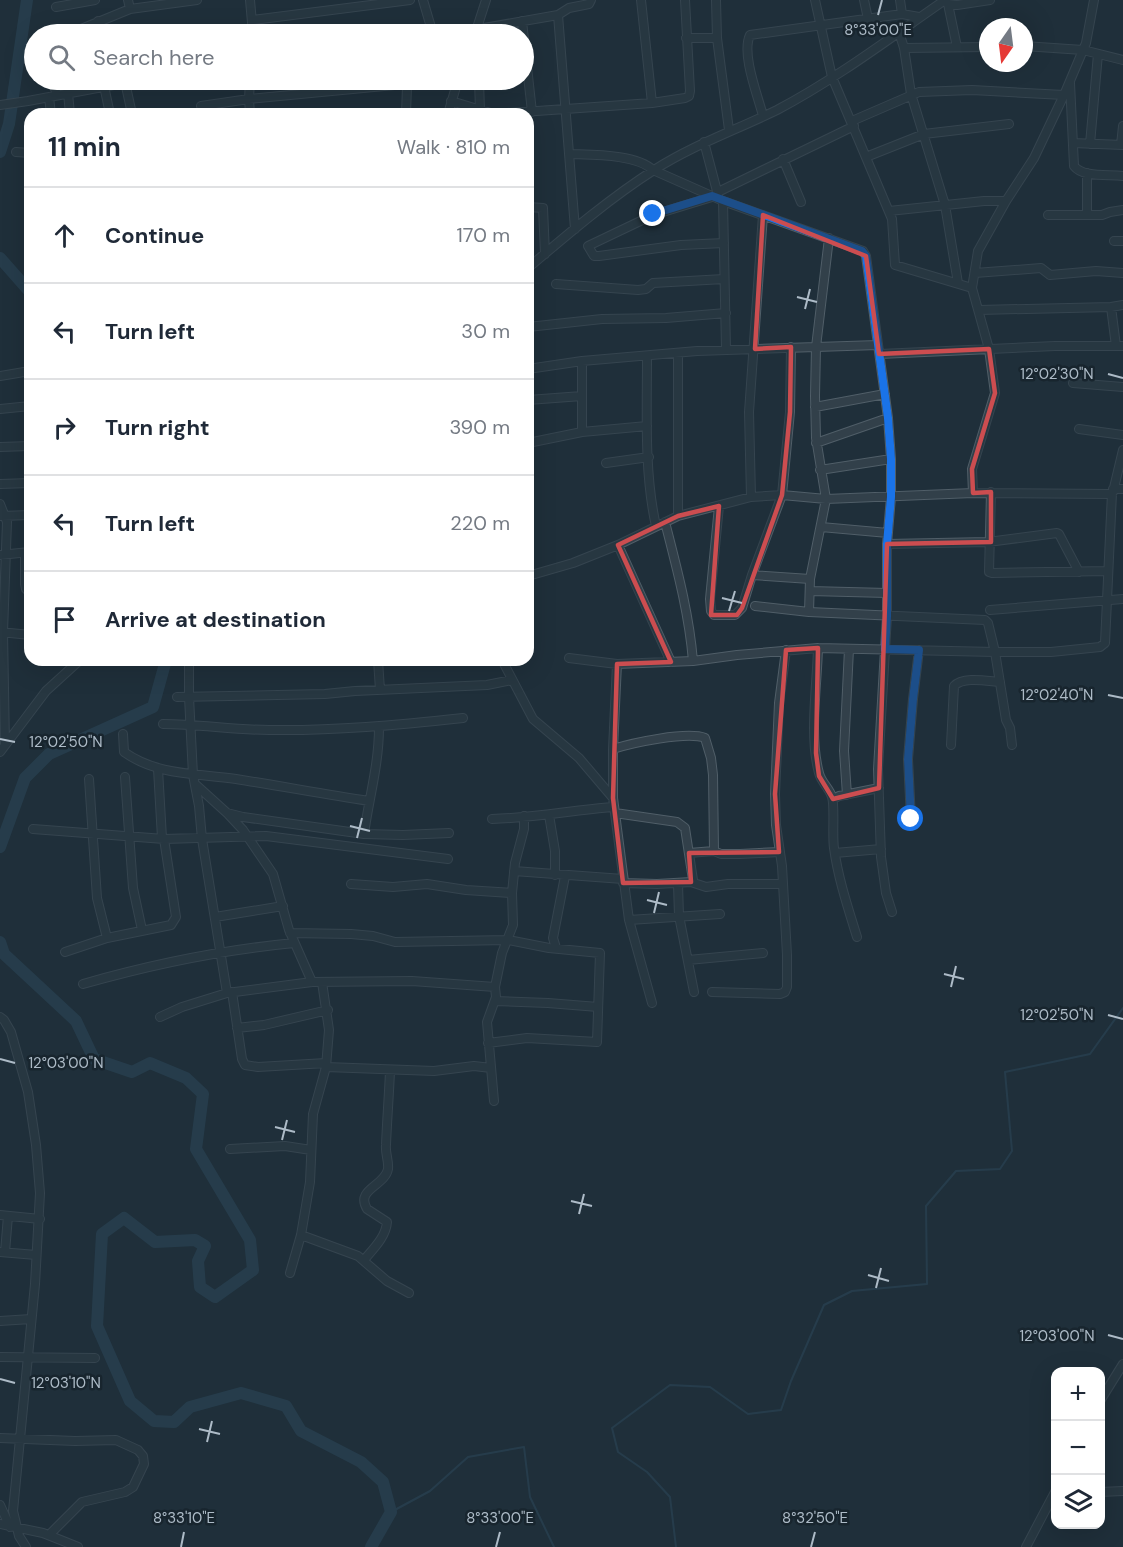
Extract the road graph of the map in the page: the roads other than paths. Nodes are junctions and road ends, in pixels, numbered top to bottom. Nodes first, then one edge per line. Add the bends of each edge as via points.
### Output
1 (95, 0) edge
2 (128, 0) edge
3 (197, 0) edge
4 (250, 0) edge
5 (410, 0) edge
6 (423, 0) edge
7 (486, 0) edge
8 (591, 0) edge
9 (640, 0) edge
10 (685, 0) edge
11 (716, 0) edge
12 (815, 0) edge
13 (864, 0) edge
14 (900, 0) edge
15 (990, 0) edge
16 (1094, 0) edge
17 (946, 1) edge
18 (935, 3) edge
19 (56, 7) dead end
20 (130, 9) junction
21 (902, 14) junction
22 (558, 15) junction
23 (919, 17) junction
24 (868, 19) junction
25 (253, 20) junction
26 (98, 21) junction
27 (522, 21) junction
28 (93, 24) edge
29 (99, 24) edge
30 (253, 24) edge
31 (430, 24) edge
32 (478, 24) edge
33 (508, 24) edge
34 (522, 24) edge
35 (821, 26) junction
36 (900, 32) junction
37 (686, 38) junction
38 (717, 38) junction
39 (957, 47) junction
40 (979, 47) edge
41 (1033, 47) edge
42 (904, 48) junction
43 (1083, 50) junction
44 (1098, 54) junction
45 (1123, 60) edge
46 (832, 77) junction
47 (1070, 81) junction
48 (53, 90) edge
49 (78, 90) edge
50 (101, 90) edge
51 (123, 90) edge
52 (249, 90) edge
53 (343, 90) edge
54 (407, 90) edge
55 (455, 90) edge
56 (479, 90) edge
57 (530, 90) edge
58 (68, 93) junction
59 (911, 94) junction
60 (1064, 95) junction
61 (53, 96) junction
62 (249, 99) junction
63 (451, 101) junction
64 (652, 103) junction
65 (0, 105) edge
66 (201, 106) dead end
67 (52, 108) edge
68 (69, 108) edge
69 (108, 108) edge
70 (130, 108) edge
71 (250, 108) edge
72 (406, 108) edge
73 (449, 108) edge
74 (471, 108) edge
75 (480, 108) edge
76 (532, 108) edge
77 (566, 109) junction
78 (534, 112) edge
79 (763, 116) junction
80 (853, 124) junction
81 (1009, 124) dead end
82 (1123, 126) edge
83 (729, 130) junction
84 (924, 134) junction
85 (704, 142) junction
86 (1073, 143) junction
87 (1090, 144) junction
88 (1122, 145) edge
89 (16, 152) dead end
90 (24, 153) edge
91 (569, 154) junction
92 (866, 157) junction
93 (783, 159) junction
94 (653, 170) junction
95 (1087, 173) junction
96 (1123, 176) edge
97 (718, 197) junction
98 (1006, 201) junction
99 (801, 202) dead end
100 (945, 205) junction
101 (534, 207) edge
102 (1123, 210) edge
103 (889, 212) junction
104 (763, 215) junction
105 (1048, 215) dead end
106 (1087, 215) junction
107 (575, 229) junction
108 (829, 238) junction
109 (1114, 241) dead end
110 (1123, 241) edge
111 (724, 243) junction
112 (545, 254) junction
113 (534, 263) edge
114 (975, 273) junction
115 (1123, 273) edge
116 (724, 279) junction
117 (958, 283) junction
118 (556, 284) dead end
119 (972, 288) junction
120 (1123, 305) edge
121 (1111, 307) junction
122 (979, 310) junction
123 (726, 313) junction
124 (534, 326) edge
125 (1120, 346) edge
126 (791, 347) junction
127 (816, 347) junction
128 (755, 349) junction
129 (989, 349) junction
130 (726, 350) junction
131 (879, 350) junction
132 (678, 353) junction
133 (647, 357) junction
134 (582, 361) junction
135 (534, 368) edge
136 (24, 372) edge
137 (0, 376) edge
138 (1073, 383) dead end
139 (1123, 387) edge
140 (885, 394) junction
141 (582, 396) junction
142 (534, 400) edge
143 (24, 406) edge
144 (815, 407) junction
145 (0, 408) edge
146 (888, 418) junction
147 (647, 426) junction
148 (1079, 429) dead end
149 (582, 432) junction
150 (1123, 435) edge
151 (534, 442) edge
152 (816, 443) junction
153 (24, 446) edge
154 (0, 447) edge
155 (1123, 453) edge
156 (649, 457) junction
157 (891, 459) junction
158 (606, 462) dead end
159 (820, 470) junction
160 (24, 483) edge
161 (0, 484) edge
162 (1123, 489) edge
163 (1113, 491) junction
164 (973, 492) junction
165 (991, 492) junction
166 (782, 495) junction
167 (751, 497) junction
168 (891, 497) junction
169 (826, 499) junction
170 (0, 504) edge
171 (719, 506) junction
172 (24, 515) edge
173 (2, 516) edge
174 (678, 516) junction
175 (665, 522) junction
176 (656, 526) junction
177 (821, 527) junction
178 (888, 533) junction
179 (991, 542) junction
180 (618, 544) junction
181 (887, 544) junction
182 (24, 553) edge
183 (3, 555) edge
184 (1108, 571) junction
185 (1079, 572) junction
186 (534, 574) edge
187 (752, 575) junction
188 (810, 579) junction
189 (3, 587) edge
190 (810, 591) junction
191 (887, 593) junction
192 (1123, 599) edge
193 (1106, 600) junction
194 (755, 606) dead end
195 (990, 610) dead end
196 (809, 612) junction
197 (887, 616) junction
198 (2, 632) edge
199 (24, 635) edge
200 (818, 648) junction
201 (849, 649) junction
202 (885, 649) junction
203 (786, 650) junction
204 (919, 650) junction
205 (995, 652) junction
206 (569, 658) dead end
207 (693, 661) junction
208 (671, 662) junction
209 (617, 664) junction
210 (73, 666) edge
211 (189, 666) edge
212 (378, 666) edge
213 (505, 666) edge
214 (512, 680) junction
215 (1000, 682) junction
216 (380, 690) junction
217 (177, 697) dead end
218 (189, 697) junction
219 (463, 718) dead end
220 (163, 724) dead end
221 (191, 726) junction
222 (379, 727) junction
223 (123, 735) dead end
224 (951, 745) dead end
225 (1012, 745) dead end
226 (613, 748) junction
227 (3, 749) edge
228 (158, 769) junction
229 (125, 777) dead end
230 (89, 779) dead end
231 (194, 780) junction
232 (879, 788) junction
233 (847, 795) junction
234 (613, 798) junction
235 (833, 799) junction
236 (369, 801) junction
237 (615, 810) junction
238 (227, 813) junction
239 (549, 814) junction
240 (524, 816) junction
241 (492, 819) dead end
242 (911, 819) dead end
243 (33, 829) dead end
244 (93, 832) junction
245 (449, 833) dead end
246 (364, 834) junction
247 (130, 836) junction
248 (164, 838) junction
249 (249, 838) junction
250 (202, 839) junction
251 (881, 849) junction
252 (714, 851) junction
253 (779, 852) junction
254 (836, 853) junction
255 (689, 854) junction
256 (448, 859) dead end
257 (514, 871) junction
258 (555, 875) junction
259 (565, 876) junction
260 (623, 881) junction
261 (691, 882) junction
262 (351, 884) dead end
263 (678, 884) junction
264 (783, 884) junction
265 (512, 893) junction
266 (283, 906) junction
267 (892, 912) dead end
268 (720, 914) dead end
269 (679, 916) junction
270 (215, 917) junction
271 (629, 920) junction
272 (142, 930) junction
273 (290, 933) junction
274 (857, 937) dead end
275 (107, 938) junction
276 (508, 940) junction
277 (294, 943) junction
278 (556, 948) junction
279 (65, 952) dead end
280 (220, 952) junction
281 (763, 953) dead end
282 (688, 960) junction
283 (312, 982) junction
284 (322, 982) junction
285 (83, 984) dead end
286 (495, 987) junction
287 (229, 992) junction
288 (694, 992) dead end
289 (712, 992) dead end
290 (495, 1001) junction
291 (652, 1003) dead end
292 (598, 1007) junction
293 (328, 1010) junction
294 (0, 1017) edge
295 (160, 1017) dead end
296 (237, 1028) junction
297 (488, 1043) junction
298 (326, 1065) junction
299 (491, 1068) junction
300 (390, 1071) junction
301 (494, 1101) dead end
302 (230, 1149) dead end
303 (311, 1150) junction
304 (4, 1215) edge
305 (40, 1219) junction
306 (301, 1235) junction
307 (3, 1252) edge
308 (36, 1255) junction
309 (364, 1260) junction
310 (290, 1273) dead end
311 (409, 1293) dead end
312 (31, 1319) junction
313 (0, 1321) edge
314 (27, 1356) junction
315 (0, 1357) edge
316 (95, 1358) dead end
317 (1123, 1364) edge
318 (1105, 1394) edge
319 (0, 1438) edge
320 (19, 1439) junction
321 (1123, 1491) edge
322 (1105, 1492) edge
323 (1051, 1500) edge
324 (0, 1505) edge
325 (0, 1524) edge
326 (13, 1528) junction
327 (49, 1535) junction
328 (26, 1547) edge
329 (78, 1547) edge
330 (1026, 1547) edge

1 - 19 street
2 - 20 street
3 - 20 street
4 - 25 street
5 - 25 street
6 - 31 street
7 - 32 street
8 - 22 street
9 - 64 street
10 - 37 street
11 - 38 street
12 - 35 street
13 - 24 street
14 - 21 street
15 - 17 street via 952,6
16 - 43 street
17 - 18 street
17 - 39 street
18 - 23 street
20 - 26 street
21 - 23 street
21 - 24 street
22 - 27 street
22 - 77 street
23 - 36 street
24 - 35 street
25 - 30 street
26 - 28 street
26 - 29 street
27 - 33 street
27 - 34 street
35 - 46 street
35 - 79 street via 758,33 749,38 748,58
36 - 42 street
36 - 46 street
37 - 38 street
37 - 64 street via 689,96
38 - 83 street
39 - 40 street
39 - 42 street
41 - 43 street
42 - 59 street
43 - 44 street
43 - 47 street
44 - 45 street
44 - 87 street
46 - 79 street
46 - 80 street
47 - 60 street
47 - 86 street
48 - 61 street
49 - 58 street
50 - 69 street
51 - 70 street
52 - 62 street
53 - 62 street
54 - 72 street
55 - 63 street
56 - 75 street
57 - 76 street
58 - 61 street
58 - 68 street
59 - 60 street via 972,90
59 - 80 street
59 - 84 street
60 - 98 street via 1034,158
61 - 65 street
61 - 67 street
62 - 66 street
62 - 71 street
63 - 73 street
63 - 74 street
64 - 77 street
77 - 78 street
77 - 91 street
79 - 83 street
80 - 92 street
80 - 93 street
81 - 84 street
82 - 88 street
83 - 85 street
84 - 92 street
84 - 100 street
85 - 94 street
85 - 97 street
86 - 87 street
86 - 95 street via 1074,166
87 - 88 street
89 - 90 street
91 - 94 street via 637,161
91 - 107 street
92 - 103 street
93 - 97 street
93 - 99 street
94 - 97 street
94 - 107 street
95 - 96 street
95 - 106 street
97 - 104 street
97 - 111 street
97 - 111 street via 653,214 588,246 594,256 599,256
98 - 100 street
98 - 114 street via 978,251
100 - 103 street
100 - 117 street
101 - 112 street via 543,208
102 - 106 street
103 - 117 street via 895,265
104 - 108 street
104 - 128 street
105 - 106 street
107 - 112 street
108 - 127 street
108 - 131 street via 866,256
109 - 110 street
111 - 116 street
112 - 113 street
114 - 115 street via 1041,268 1050,275
114 - 119 street
116 - 118 street via 653,283 639,290
116 - 123 street
117 - 119 street
119 - 122 street
120 - 121 street
121 - 122 street
121 - 125 street
122 - 129 street
123 - 124 street
123 - 130 street
125 - 129 street
126 - 127 street
126 - 128 street
126 - 166 street
127 - 131 street
127 - 144 street
128 - 130 street
128 - 167 street via 749,412
129 - 131 street
129 - 164 street via 995,393 972,469
130 - 132 street
131 - 140 street
132 - 133 street
132 - 174 street
133 - 134 street
133 - 147 street
134 - 135 street
134 - 141 street
136 - 137 street
138 - 139 street
140 - 144 street
140 - 146 street
141 - 142 street
141 - 149 street
143 - 145 street
144 - 152 street
146 - 152 street
146 - 157 street
147 - 149 street
147 - 156 street
148 - 150 street
149 - 151 street
152 - 159 street
153 - 154 street
155 - 163 street
156 - 158 street
156 - 176 street
157 - 159 street
157 - 168 street
159 - 169 street
160 - 161 street
162 - 163 street
163 - 165 street
163 - 184 street
164 - 165 street
164 - 168 street
165 - 179 street
166 - 167 street
166 - 169 street
166 - 187 street
167 - 171 street
168 - 169 street
168 - 178 street
169 - 177 street
170 - 173 street
171 - 174 street
171 - 187 street via 712,613 738,613
172 - 173 street
173 - 183 street via 7,522
174 - 175 street
175 - 176 street
175 - 207 street via 686,603
176 - 180 street
177 - 178 street
177 - 188 street
178 - 181 street
179 - 181 street
179 - 185 street via 1057,533
179 - 185 street via 988,570 992,573
180 - 186 street
180 - 208 street
181 - 191 street
182 - 183 street
183 - 189 street
184 - 185 street
184 - 193 street
187 - 188 street
188 - 190 street
189 - 198 street
190 - 191 street
190 - 196 street
191 - 197 street
192 - 193 street
193 - 195 street
193 - 205 street via 1105,643 1100,647
194 - 196 street
196 - 197 street
197 - 202 street
197 - 205 street via 985,620
198 - 199 street
198 - 227 street
200 - 201 street
200 - 203 street
200 - 235 street via 816,753 819,776
201 - 202 street
201 - 233 street via 844,751
202 - 204 street
202 - 232 street
203 - 207 street
203 - 253 street via 775,794
204 - 205 street
204 - 242 street via 908,759
205 - 215 street
206 - 209 street
207 - 208 street
208 - 209 street
209 - 226 street
210 - 227 street via 46,691
211 - 218 street
212 - 216 street
213 - 214 street
214 - 216 street via 487,685
214 - 234 street via 533,719 579,758
215 - 224 street via 964,680 954,686
215 - 225 street
216 - 218 street
217 - 218 street
218 - 221 street
219 - 222 street
220 - 221 street
221 - 222 street via 267,730
221 - 231 street
222 - 236 street via 376,773
223 - 228 street via 124,752
226 - 234 street
226 - 252 street via 689,736 705,738 713,775
228 - 231 street
228 - 248 street
229 - 247 street
230 - 244 street
231 - 236 street via 233,779
231 - 238 street
231 - 250 street
232 - 233 street
232 - 251 street
233 - 235 street
234 - 237 street
235 - 254 street
236 - 246 street
237 - 239 street
237 - 255 street via 683,825
237 - 260 street
238 - 246 street
238 - 249 street
239 - 240 street
239 - 258 street
240 - 241 street
240 - 257 street
243 - 244 street
244 - 247 street
244 - 275 street via 97,898
245 - 246 street
247 - 248 street
247 - 272 street via 133,888
248 - 250 street
248 - 272 street via 176,917 171,925
249 - 250 street
249 - 256 street via 266,836
249 - 266 street via 273,874
250 - 270 street
251 - 254 street
251 - 267 street
252 - 253 street
252 - 255 street
253 - 264 street
254 - 274 street
255 - 261 street
257 - 258 street
257 - 265 street
258 - 259 street
259 - 260 street
259 - 278 street via 553,938
260 - 263 street
260 - 271 street
261 - 263 street
261 - 264 street via 706,888
262 - 265 street via 427,884
263 - 269 street
264 - 289 street via 785,992
265 - 276 street via 513,925
266 - 270 street
266 - 273 street
268 - 269 street
269 - 271 street
269 - 282 street
270 - 280 street
271 - 291 street
272 - 275 street
273 - 276 street via 351,934 395,942
273 - 277 street
275 - 279 street
276 - 278 street
276 - 286 street
277 - 280 street
277 - 283 street
278 - 292 street via 600,953
280 - 285 street
280 - 287 street
281 - 282 street
282 - 288 street
283 - 284 street
283 - 287 street
284 - 286 street via 412,981
284 - 293 street
286 - 290 street
287 - 295 street
287 - 296 street
290 - 292 street
290 - 297 street via 487,1022
292 - 297 street via 597,1042 527,1038
293 - 296 street
293 - 298 street
294 - 305 street via 11,1032 28,1092
296 - 298 street via 245,1065
297 - 299 street
298 - 300 street
298 - 303 street via 313,1114
299 - 300 street
299 - 301 street
300 - 309 street via 387,1171 363,1198 367,1209 387,1222 387,1227
302 - 303 street via 285,1146
303 - 306 street
304 - 305 street
304 - 307 street
305 - 308 street
306 - 309 street
306 - 310 street
307 - 308 street
308 - 312 street
309 - 311 street via 387,1281
312 - 313 street
312 - 314 street
314 - 315 street
314 - 316 street
314 - 320 street
317 - 318 street
319 - 320 street
320 - 326 street
320 - 327 street via 116,1440 143,1456 144,1464 133,1487 82,1502
321 - 322 street
323 - 330 street
324 - 326 street
325 - 326 street
326 - 327 street
326 - 328 street
327 - 329 street

